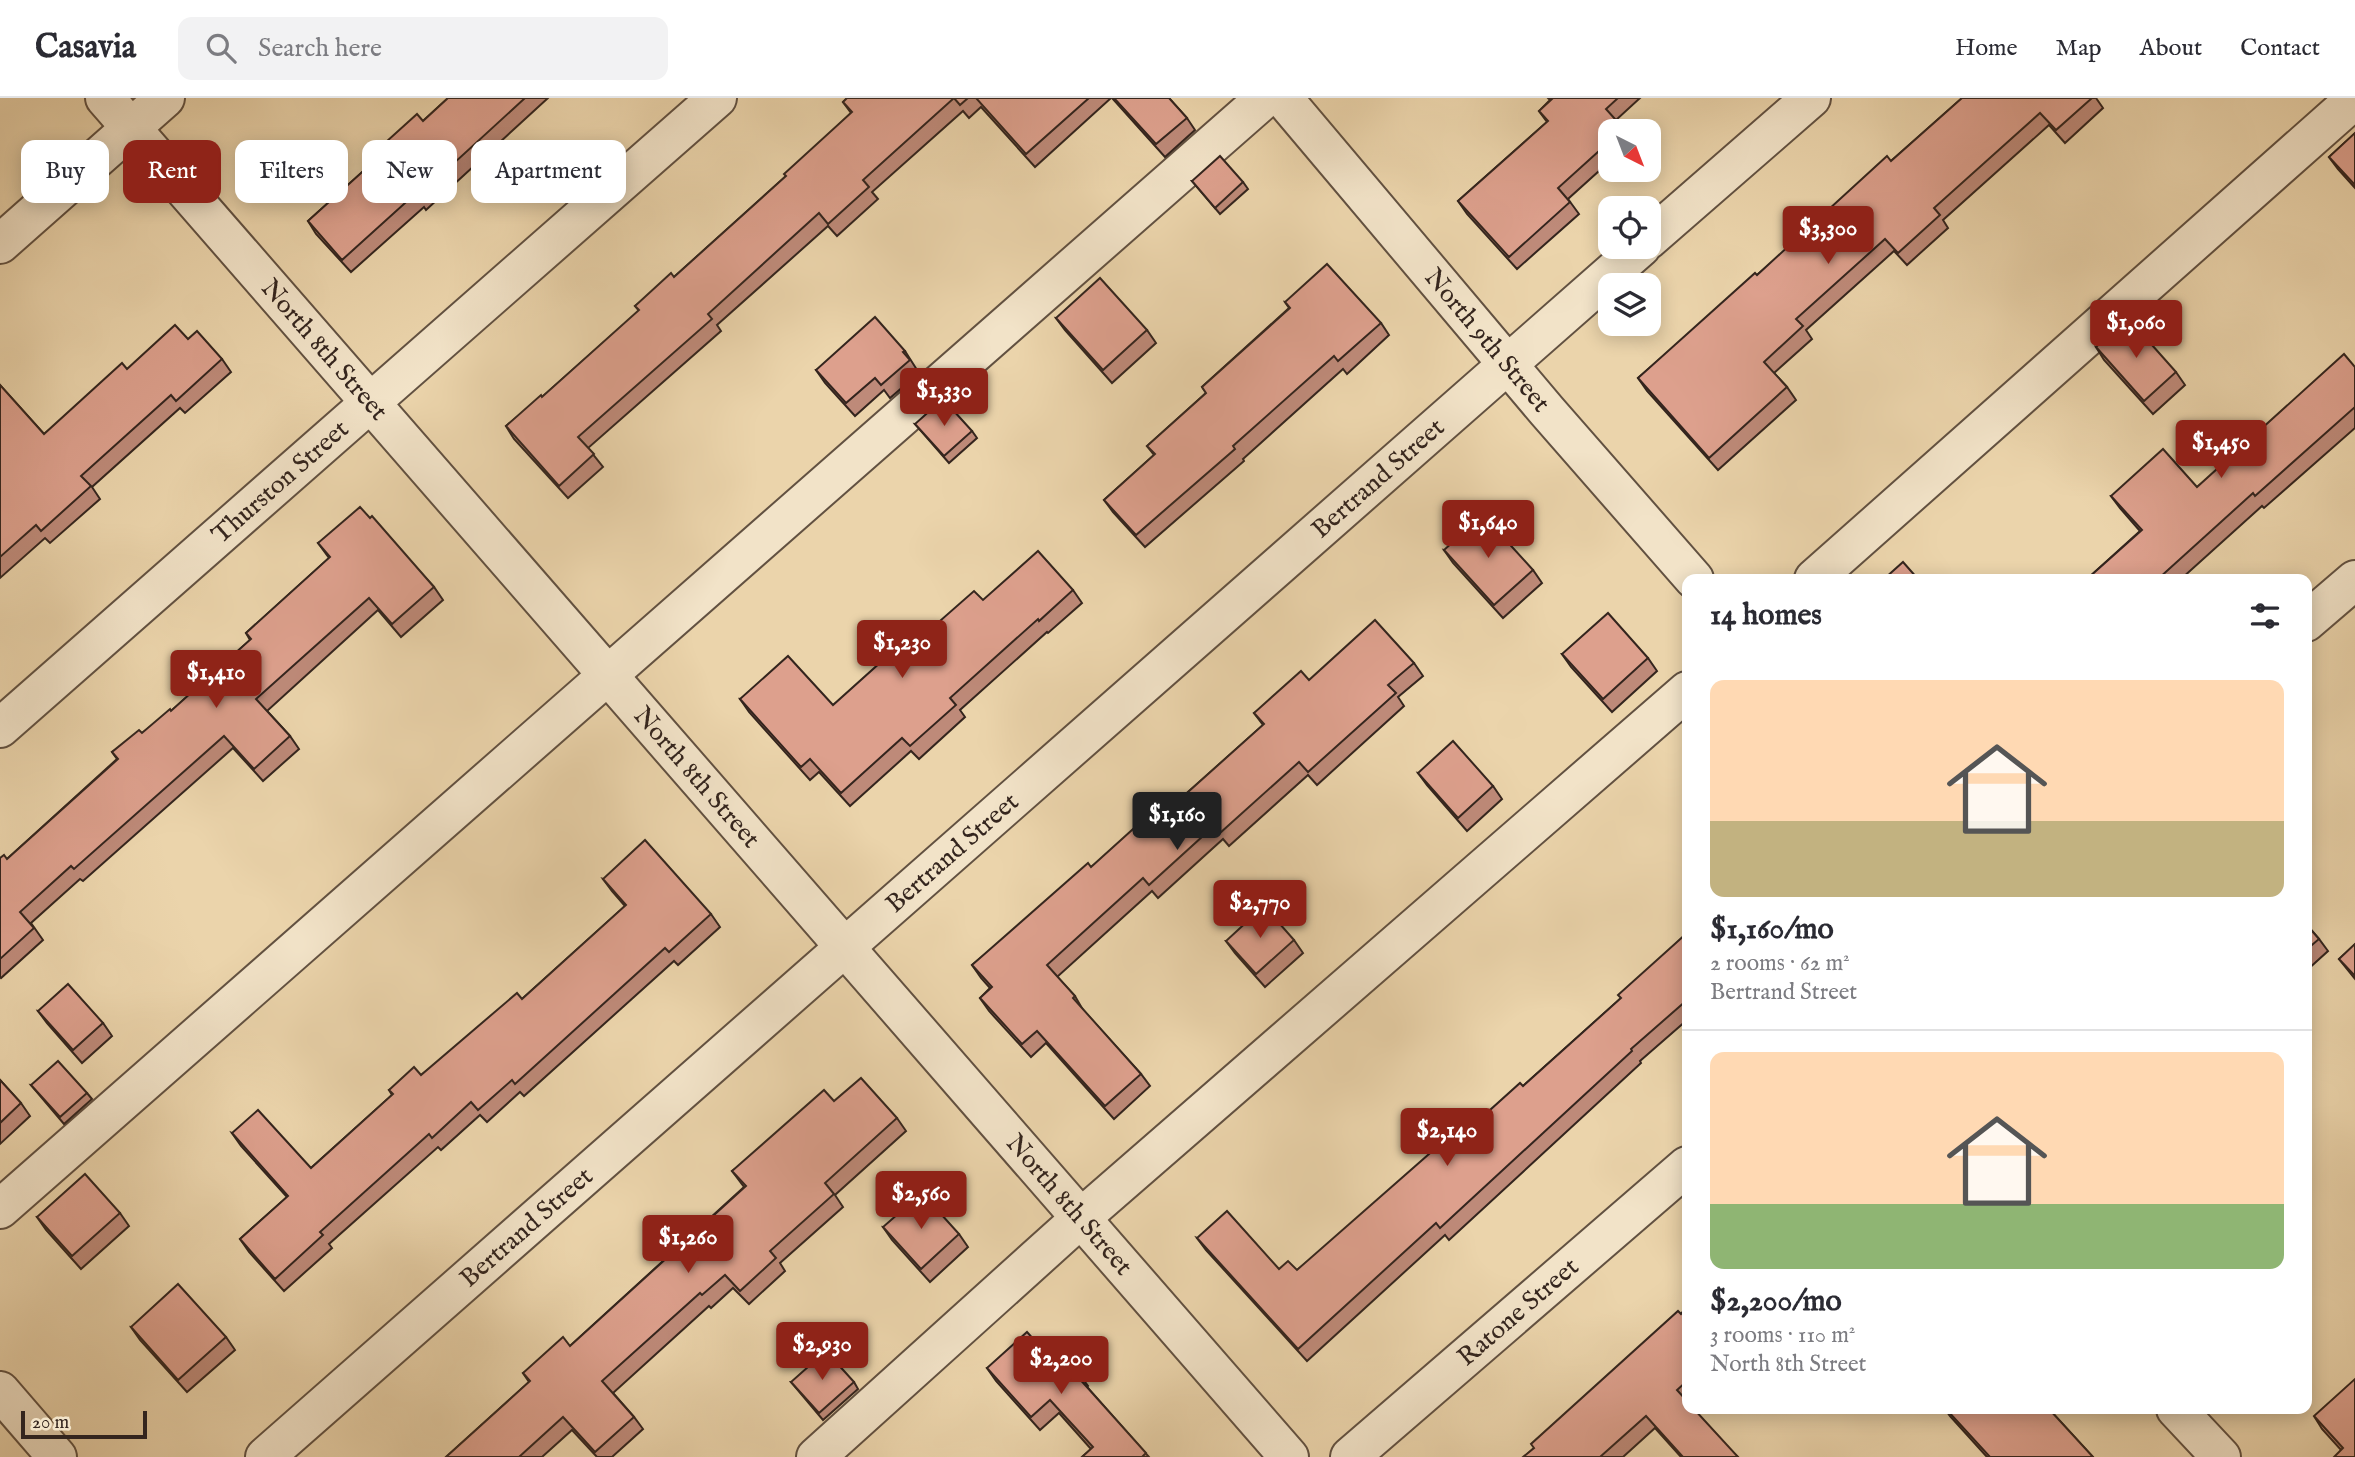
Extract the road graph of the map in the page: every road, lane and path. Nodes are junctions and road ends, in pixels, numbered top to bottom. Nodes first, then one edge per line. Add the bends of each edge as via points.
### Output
1 (105, 98) edge
2 (165, 98) edge
3 (717, 98) edge
4 (1265, 98) edge
5 (1283, 98) edge
6 (1811, 98) edge
7 (2355, 99) edge
8 (131, 128) junction
9 (1661, 229) edge
10 (0, 244) edge
11 (1627, 259) edge
12 (1508, 363) junction
13 (370, 403) junction
14 (1690, 574) edge
15 (1820, 574) edge
16 (2355, 580) edge
17 (2312, 617) edge
18 (607, 675) junction
19 (1682, 695) edge
20 (0, 728) edge
21 (845, 947) junction
22 (1682, 1170) edge
23 (0, 1209) edge
24 (1081, 1218) junction
25 (0, 1391) edge
26 (2181, 1414) edge
27 (57, 1457) edge
28 (265, 1457) edge
29 (816, 1457) edge
30 (1289, 1457) edge
31 (1350, 1457) edge
32 (2221, 1457) edge

1 - 8 street, North 8th Street
2 - 8 street
3 - 13 street, Thurston Street
4 - 18 street
5 - 12 street, North 9th Street
6 - 9 street
7 - 15 street
8 - 10 street
8 - 13 street, North 8th Street
11 - 12 street, Bertrand Street
12 - 14 street, North 9th Street
12 - 21 street, Bertrand Street
13 - 18 street, North 8th Street
13 - 20 street, Thurston Street
16 - 17 street
18 - 21 street, North 8th Street
18 - 23 street
19 - 24 street
21 - 24 street, North 8th Street
21 - 28 street, Bertrand Street
22 - 31 street, Ratone Street
24 - 29 street
24 - 30 street, North 8th Street
25 - 27 street
26 - 32 street

